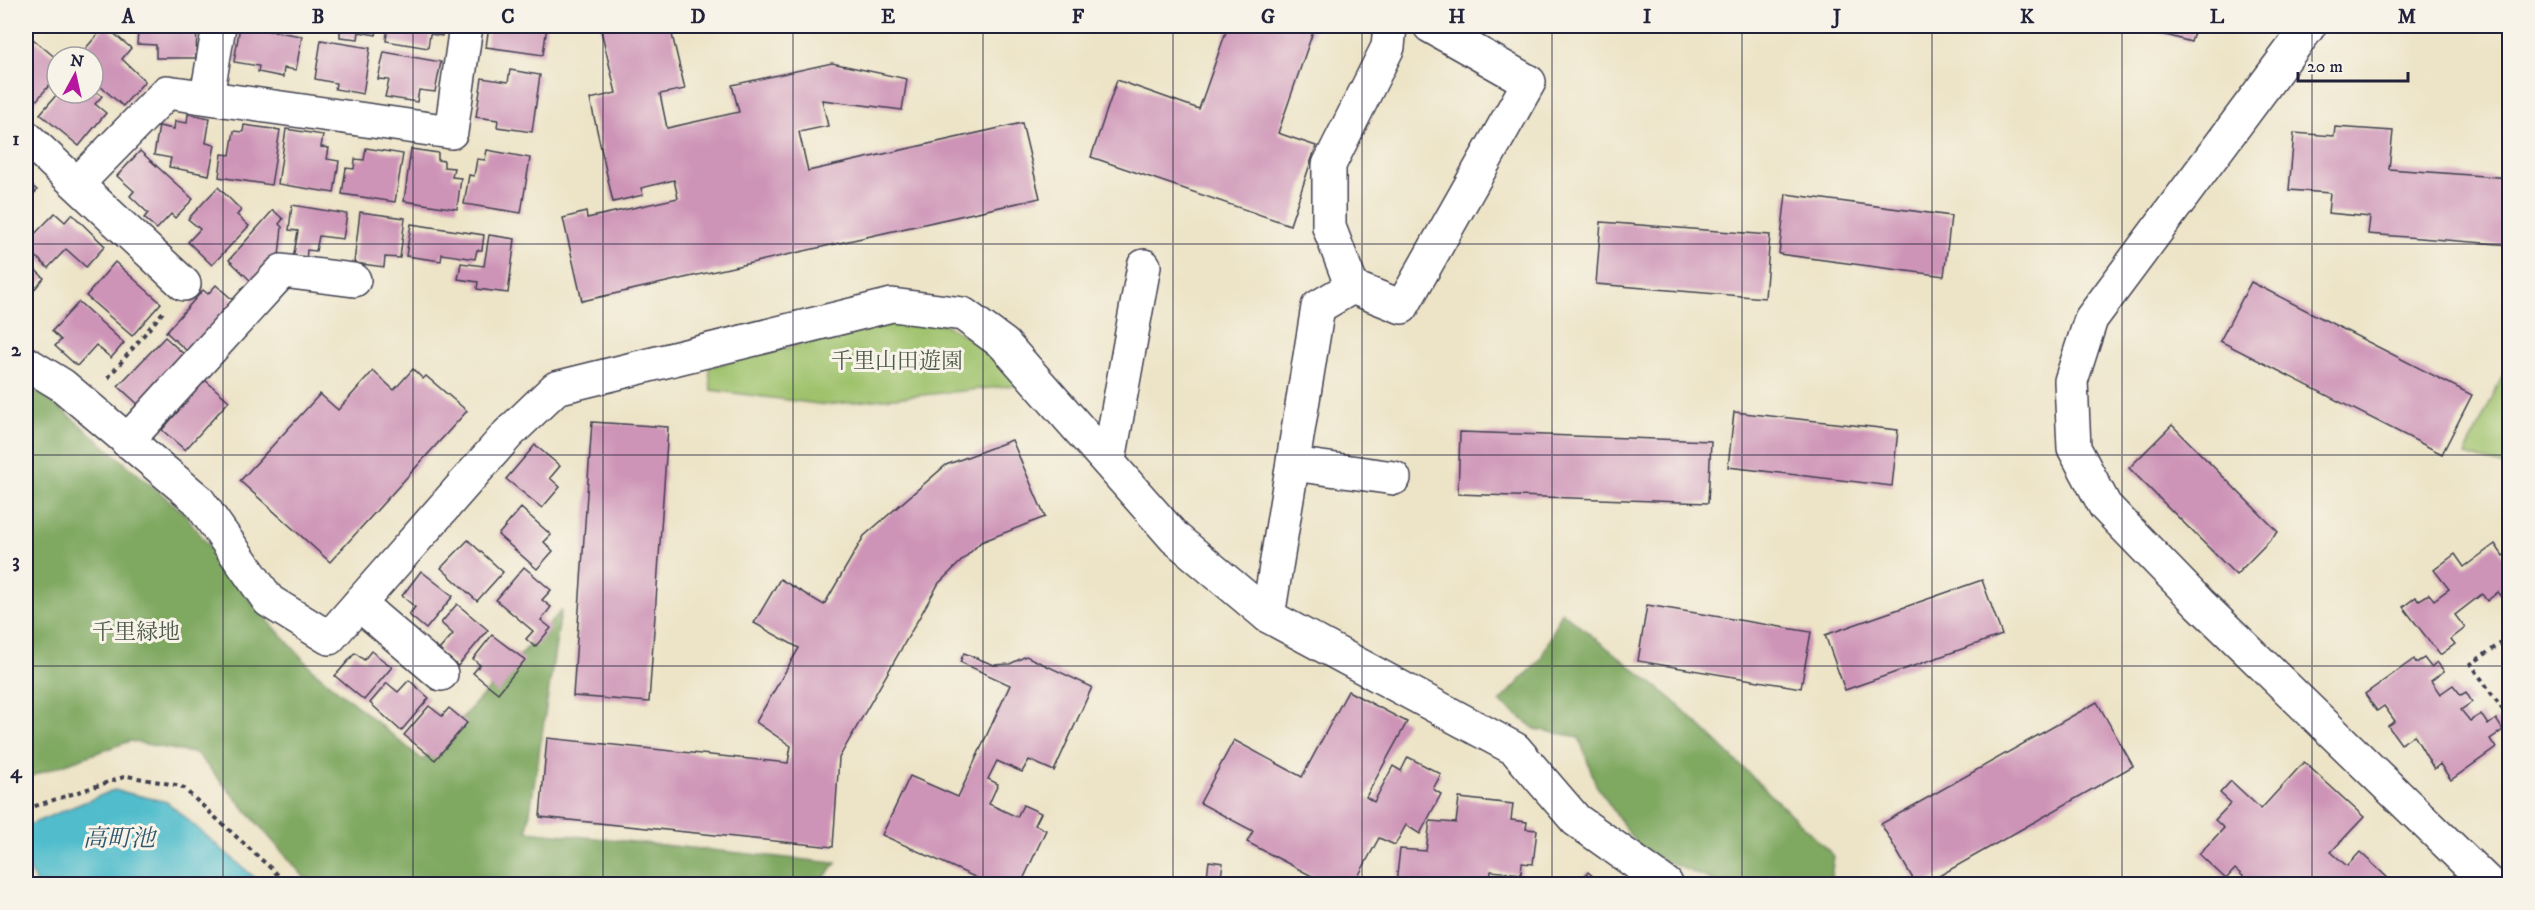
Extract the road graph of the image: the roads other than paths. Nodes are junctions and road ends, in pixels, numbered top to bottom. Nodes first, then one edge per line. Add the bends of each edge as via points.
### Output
1 (219, 26) edge
2 (466, 26) edge
3 (1390, 26) edge
4 (1430, 26) edge
5 (2309, 26) edge
6 (207, 96) junction
7 (26, 136) edge
8 (78, 183) junction
9 (1144, 266) dead end
10 (354, 280) dead end
11 (1352, 287) junction
12 (176, 296) road end
13 (26, 363) edge
14 (127, 441) junction
15 (1109, 460) junction
16 (1293, 464) junction
17 (1394, 478) dead end
18 (359, 604) junction
19 (1268, 616) junction
20 (441, 674) dead end
21 (1666, 885) edge
22 (2489, 885) edge

1 - 6 street
2 - 6 street via 451,132
3 - 11 street via 1388,47 1329,165 1329,227
4 - 11 street via 1529,82 1402,307
5 - 22 street via 2091,319 2071,381 2074,448 2105,506 2200,604
6 - 8 street via 167,92
7 - 8 street
8 - 12 street
9 - 15 street
10 - 14 street via 282,271
11 - 16 street via 1318,307
13 - 14 street via 62,385
14 - 18 street via 198,500 269,601 328,638
15 - 18 street via 1004,344 963,314 891,305 556,388 508,434
15 - 19 street via 1175,538
16 - 17 street
16 - 19 street
18 - 20 street
19 - 21 street via 1515,749 1576,820

